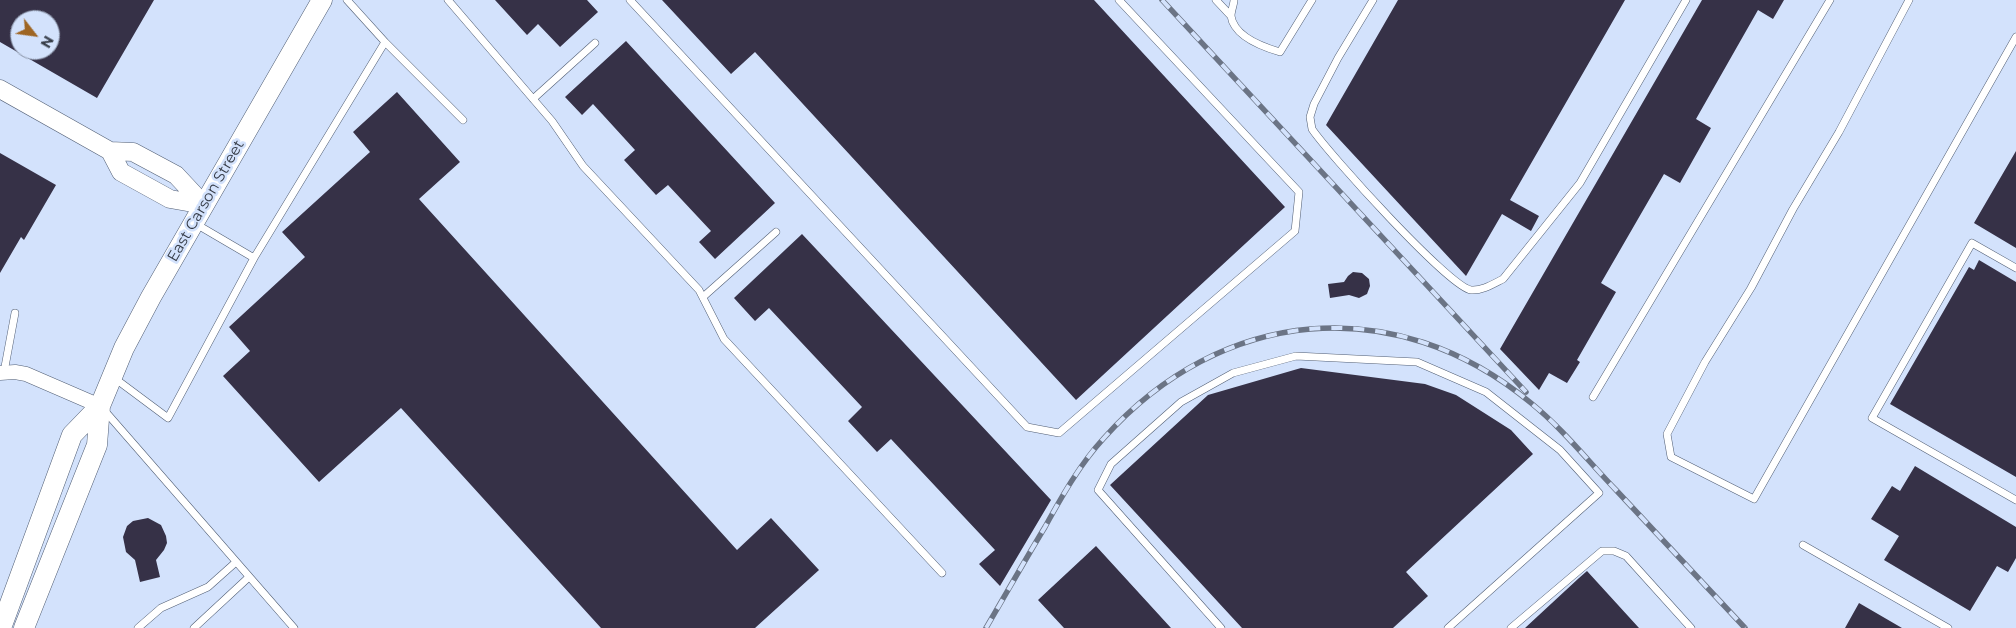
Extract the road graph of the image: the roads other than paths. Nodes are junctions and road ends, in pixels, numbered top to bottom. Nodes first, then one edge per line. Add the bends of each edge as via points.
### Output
1 (322, 0) edge
2 (347, 0) edge
3 (448, 0) edge
4 (630, 0) edge
5 (1119, 0) edge
6 (1216, 0) edge
7 (1234, 0) edge
8 (1312, 0) edge
9 (1372, 0) edge
10 (1686, 0) edge
11 (1830, 0) edge
12 (1909, 0) edge
13 (1231, 16) junction
14 (2016, 37) edge
15 (385, 42) junction
16 (595, 43) dead end
17 (0, 89) edge
18 (533, 99) junction
19 (463, 120) dead end
20 (110, 151) junction
21 (204, 204) junction
22 (194, 222) junction
23 (776, 232) dead end
24 (254, 258) junction
25 (2016, 268) edge
26 (703, 297) junction
27 (15, 313) dead end
28 (2, 373) edge
29 (112, 376) junction
30 (1593, 397) dead end
31 (100, 406) junction
32 (2016, 500) edge
33 (1803, 545) dead end
34 (236, 562) junction
35 (942, 573) dead end
36 (249, 577) junction
37 (1, 628) edge
38 (24, 628) edge
39 (138, 628) edge
40 (194, 628) edge
41 (294, 628) edge
42 (1221, 628) edge
43 (1448, 628) edge
44 (1511, 628) edge
45 (1691, 628) edge
46 (1948, 628) edge

1 - 21 main road, East Carson Street
2 - 15 lane
3 - 18 lane
4 - 5 lane via 1027,427 1059,433 1295,230 1299,192
6 - 13 lane
7 - 13 lane
8 - 13 lane via 1280,52 1238,32
9 - 10 lane via 1314,104 1310,117 1312,129 1398,227 1449,276 1470,290 1486,288 1503,279 1580,183
11 - 30 lane
12 - 14 lane via 1839,132 1705,362 1667,434 1671,456 1754,499
15 - 19 lane
15 - 24 lane
16 - 18 lane
17 - 20 street
18 - 26 lane via 583,166
20 - 21 street via 133,152 176,175
20 - 21 street via 121,172 138,182 170,199
21 - 22 main road, East Carson Street
22 - 24 lane
22 - 29 main road, East Carson Street via 135,326
23 - 26 lane
24 - 29 lane via 168,418
25 - 32 lane via 1972,242 1872,418
26 - 35 lane via 724,339
27 - 28 lane
28 - 31 street via 26,374
29 - 31 main road, East Carson Street
31 - 34 lane
31 - 37 main road, East Carson Street via 72,435
31 - 38 main road, East Carson Street via 97,445
33 - 46 lane
34 - 36 lane
34 - 39 lane via 208,586 161,608
36 - 40 lane
36 - 41 lane
42 - 43 lane via 1098,490 1111,464 1181,402 1233,373 1296,356 1417,362 1486,392 1560,450 1599,493
44 - 45 lane via 1602,551 1614,551 1626,556

